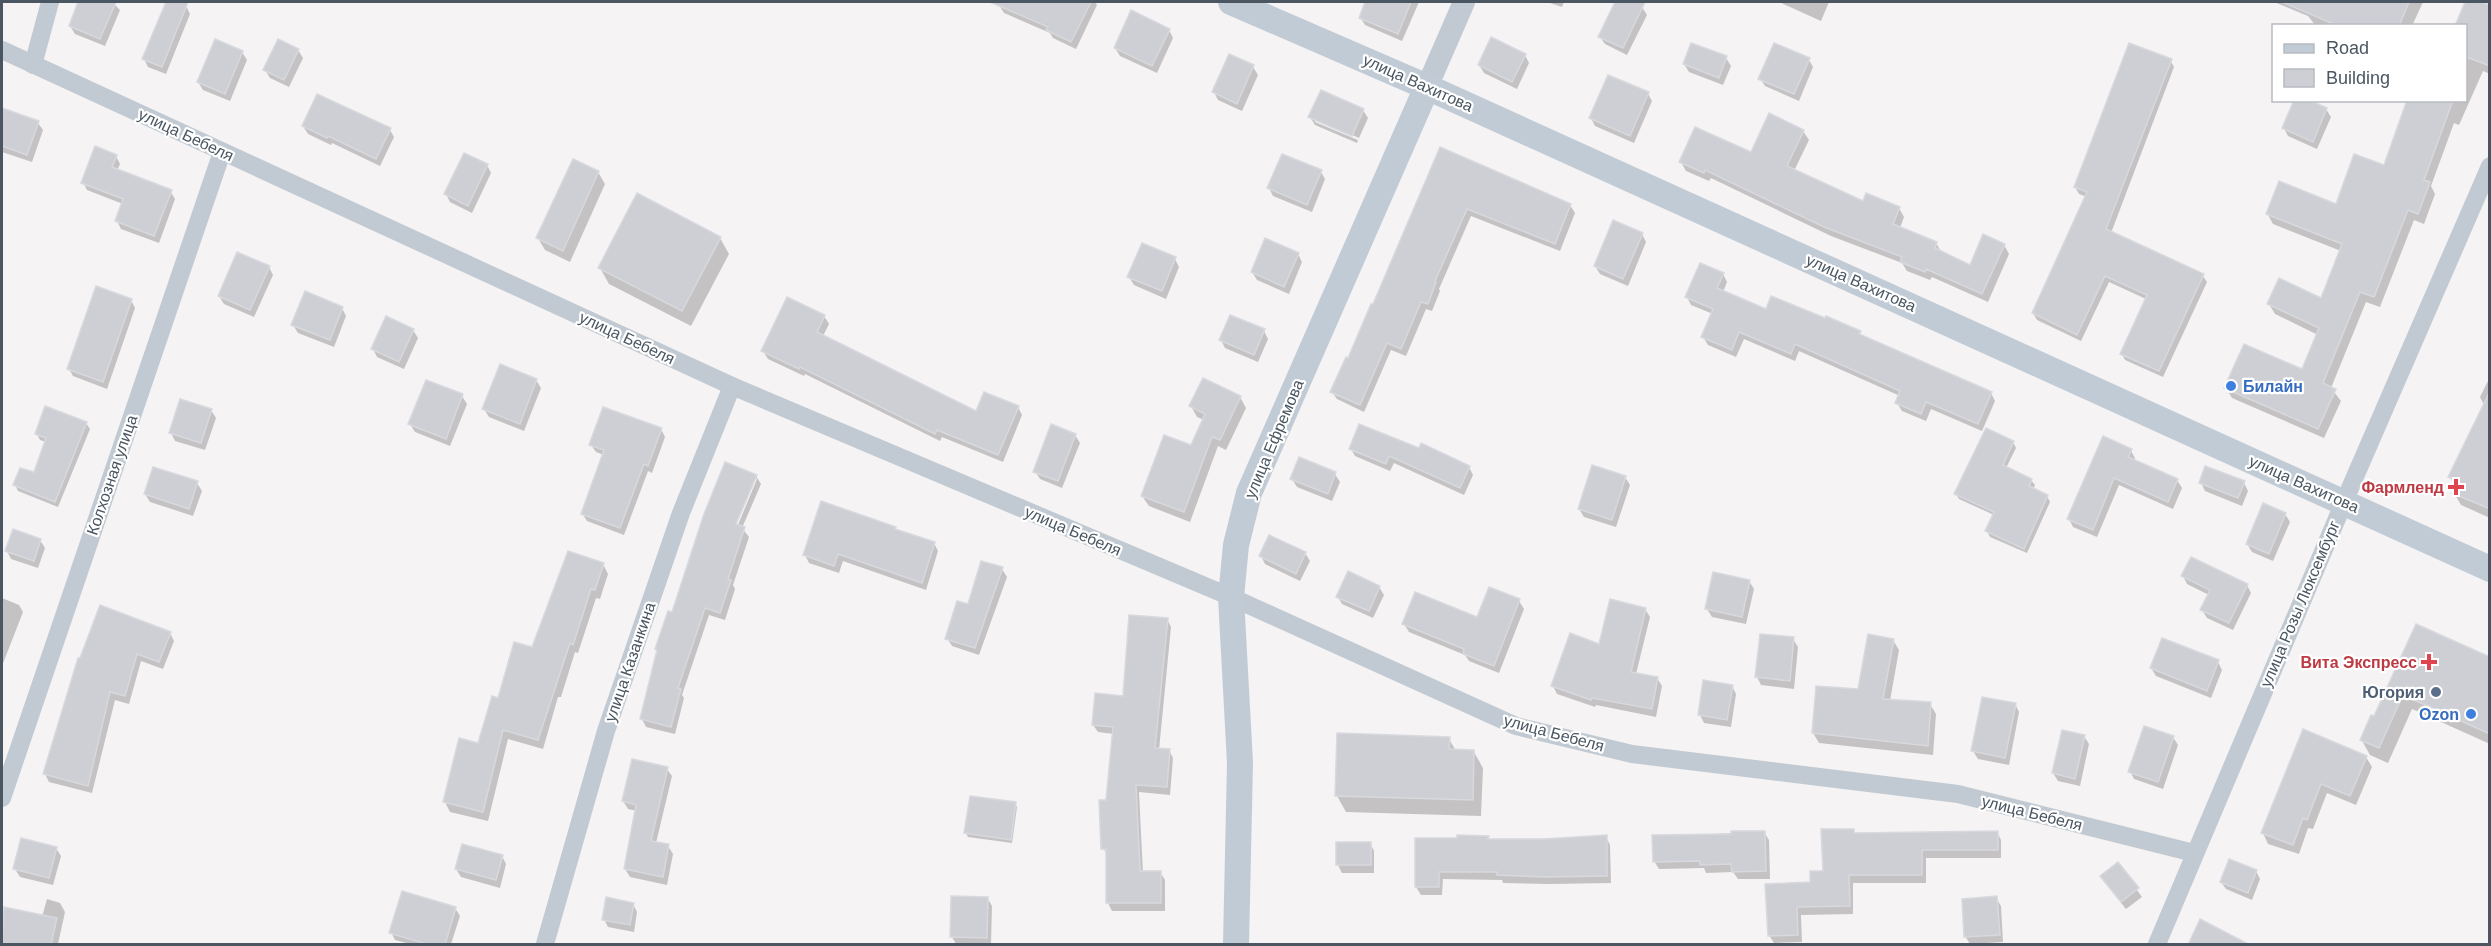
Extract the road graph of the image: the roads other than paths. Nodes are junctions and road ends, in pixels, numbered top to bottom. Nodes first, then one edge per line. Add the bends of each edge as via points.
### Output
1 (50, 2) edge
2 (1231, 2) edge
3 (1464, 2) edge
4 (2, 50) edge
5 (33, 65) junction
6 (1427, 87) junction
7 (222, 152) junction
8 (2490, 166) edge
9 (732, 386) junction
10 (2344, 502) junction
11 (2490, 570) edge
12 (1231, 597) junction
13 (2, 798) edge
14 (2194, 853) junction
15 (545, 945) edge
16 (1236, 945) edge
17 (2157, 945) edge

1 - 5 street
2 - 6 main road, улица Вахитова
3 - 6 street, улица Ефремова
4 - 5 street, улица Бебеля
5 - 7 street, улица Бебеля
6 - 10 main road, улица Вахитова
6 - 12 main road, улица Ефремова via 1249,493 1236,545
7 - 9 street, улица Бебеля
7 - 13 street, Колхозная улица
8 - 10 street, улица Розы Люксембург
9 - 12 street, улица Бебеля
9 - 15 street, улица Казанкина via 681,513 606,731
10 - 11 main road, улица Вахитова
10 - 14 street, улица Розы Люксембург
12 - 14 street, улица Бебеля via 1516,726 1632,754 1958,794
12 - 16 main road, улица Ефремова via 1240,763
14 - 17 street, улица Розы Люксембург

